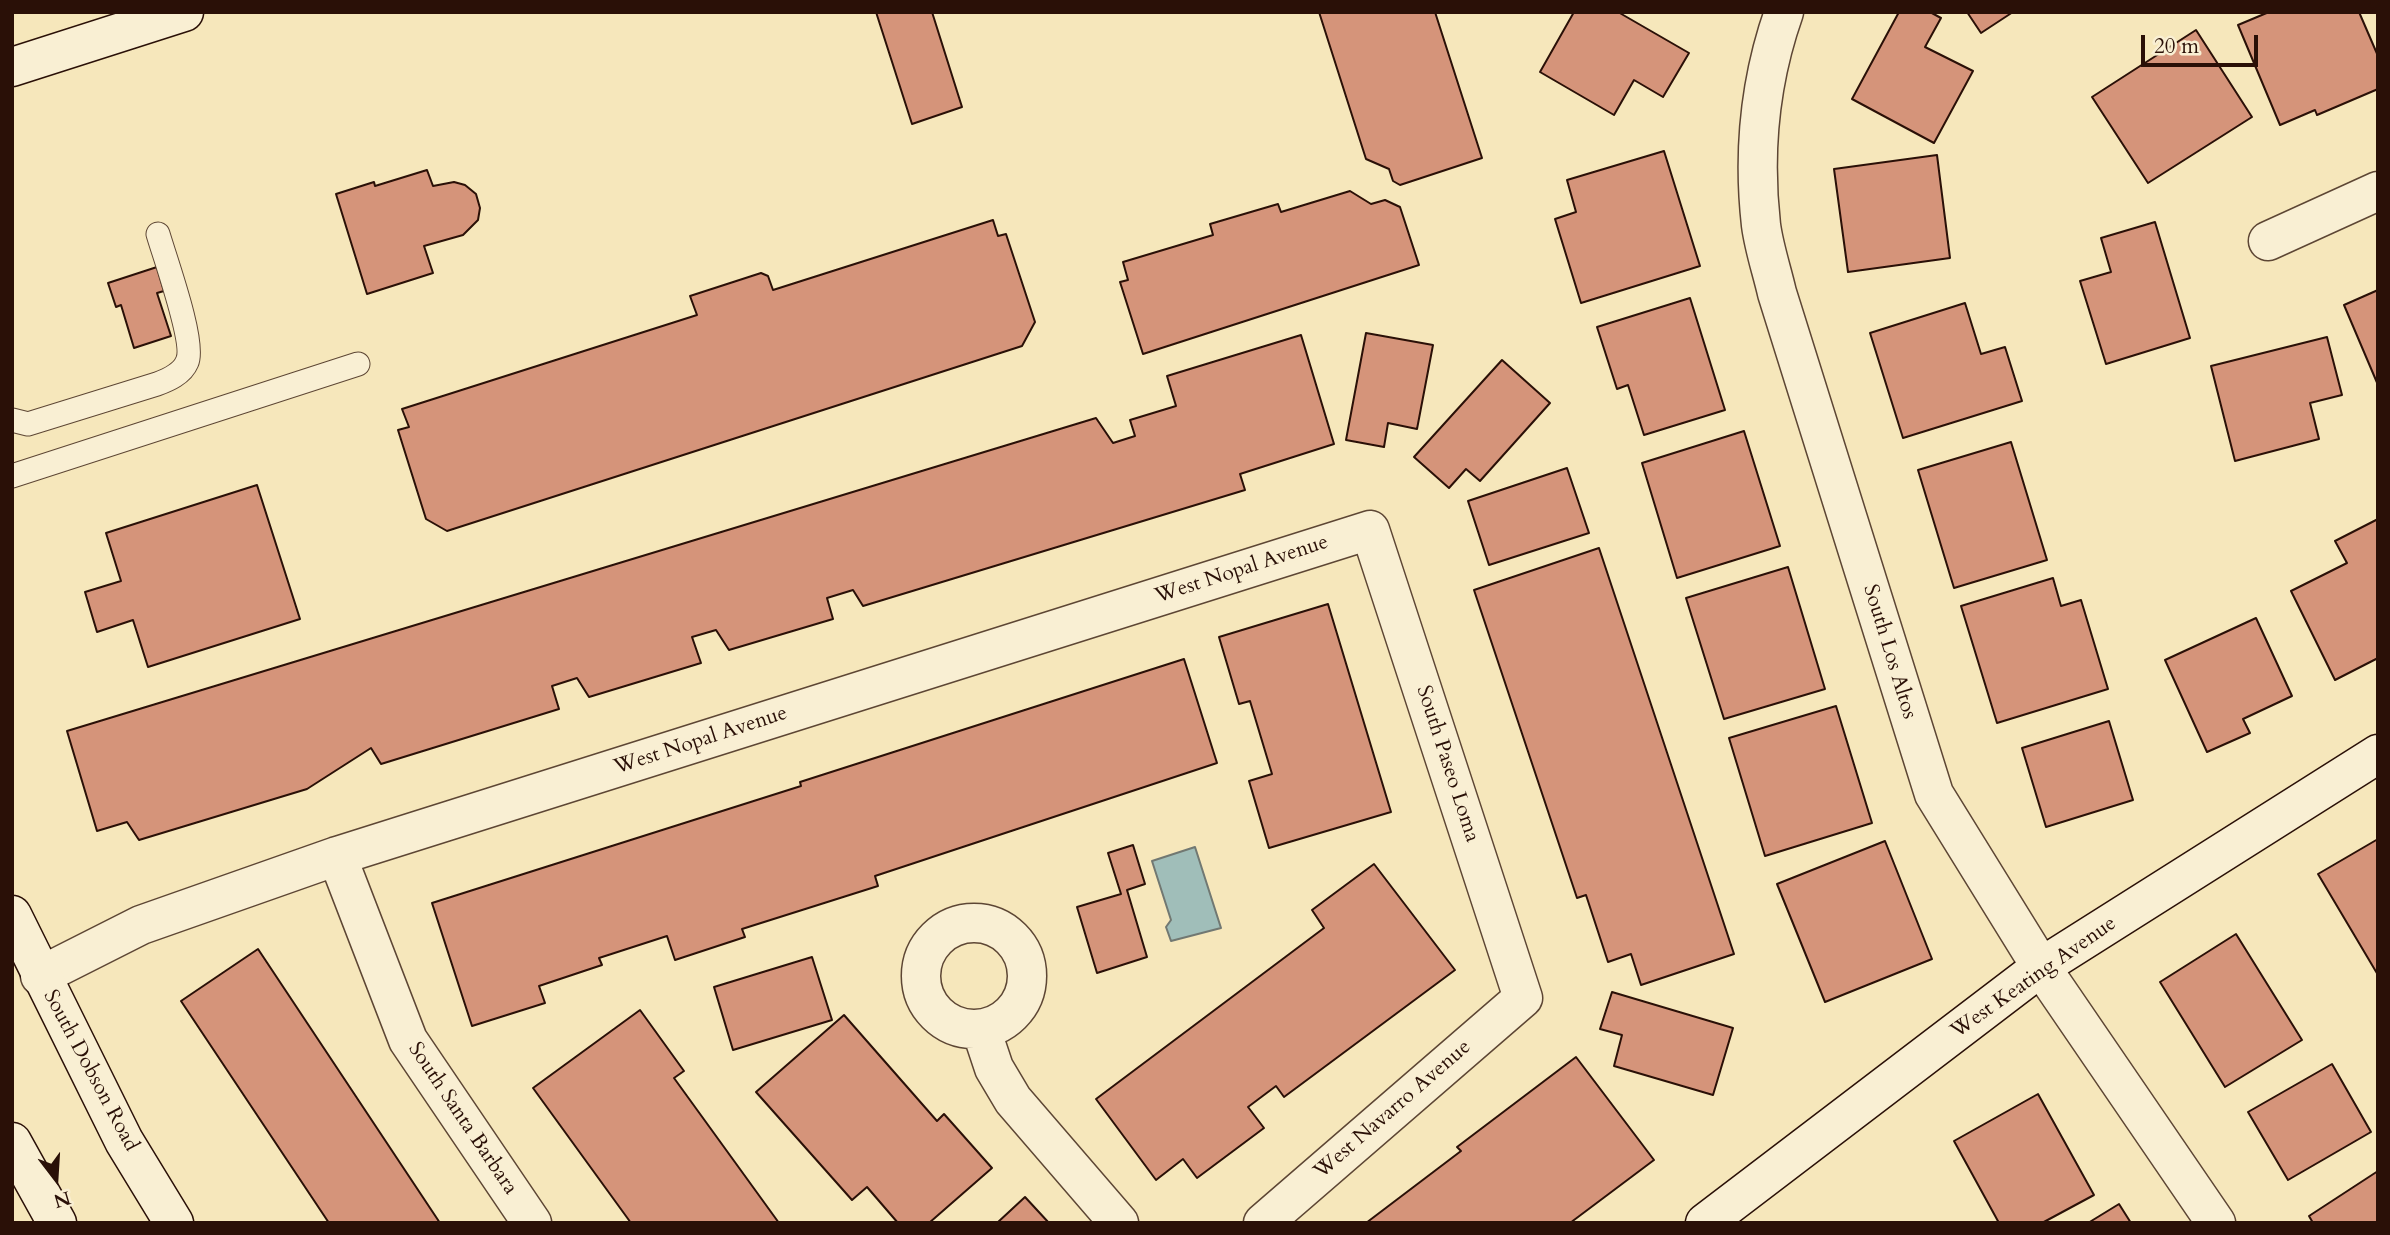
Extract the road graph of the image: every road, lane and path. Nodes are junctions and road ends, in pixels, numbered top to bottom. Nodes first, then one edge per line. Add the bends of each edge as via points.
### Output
1 (184, 12) edge
2 (1784, 12) edge
3 (12, 67) edge
4 (2378, 191) edge
5 (158, 234) dead end
6 (2268, 241) dead end
7 (358, 364) dead end
8 (12, 420) edge
9 (12, 476) edge
10 (1370, 530) joint
11 (2378, 754) edge
12 (337, 856) junction
13 (12, 915) edge
14 (2041, 967) junction
15 (40, 976) junction
16 (1523, 998) joint
17 (981, 1029) dead end
18 (12, 1142) edge
19 (57, 1223) edge
20 (174, 1223) edge
21 (532, 1223) edge
22 (1119, 1223) edge
23 (1263, 1223) edge
24 (1704, 1223) edge
25 (2216, 1223) edge

1 - 3 street
2 - 14 street, South Los Altos via 1759,122 1761,226 1777,293 1934,794
4 - 6 street
5 - 8 lane via 190,344 187,363 173,378 157,384 28,424
7 - 9 lane
10 - 12 street, West Nopal Avenue
10 - 16 street, South Paseo Loma
11 - 14 street, West Keating Avenue
12 - 15 street, West Nopal Avenue via 141,925
12 - 21 street, South Santa Barbara via 408,1040
13 - 15 street, South Dobson Road
14 - 24 street, West Keating Avenue
14 - 25 street, South Los Altos
15 - 20 street, South Dobson Road via 124,1141
16 - 23 street, West Navarro Avenue
17 - 22 street via 994,1068 1013,1100
18 - 19 street

